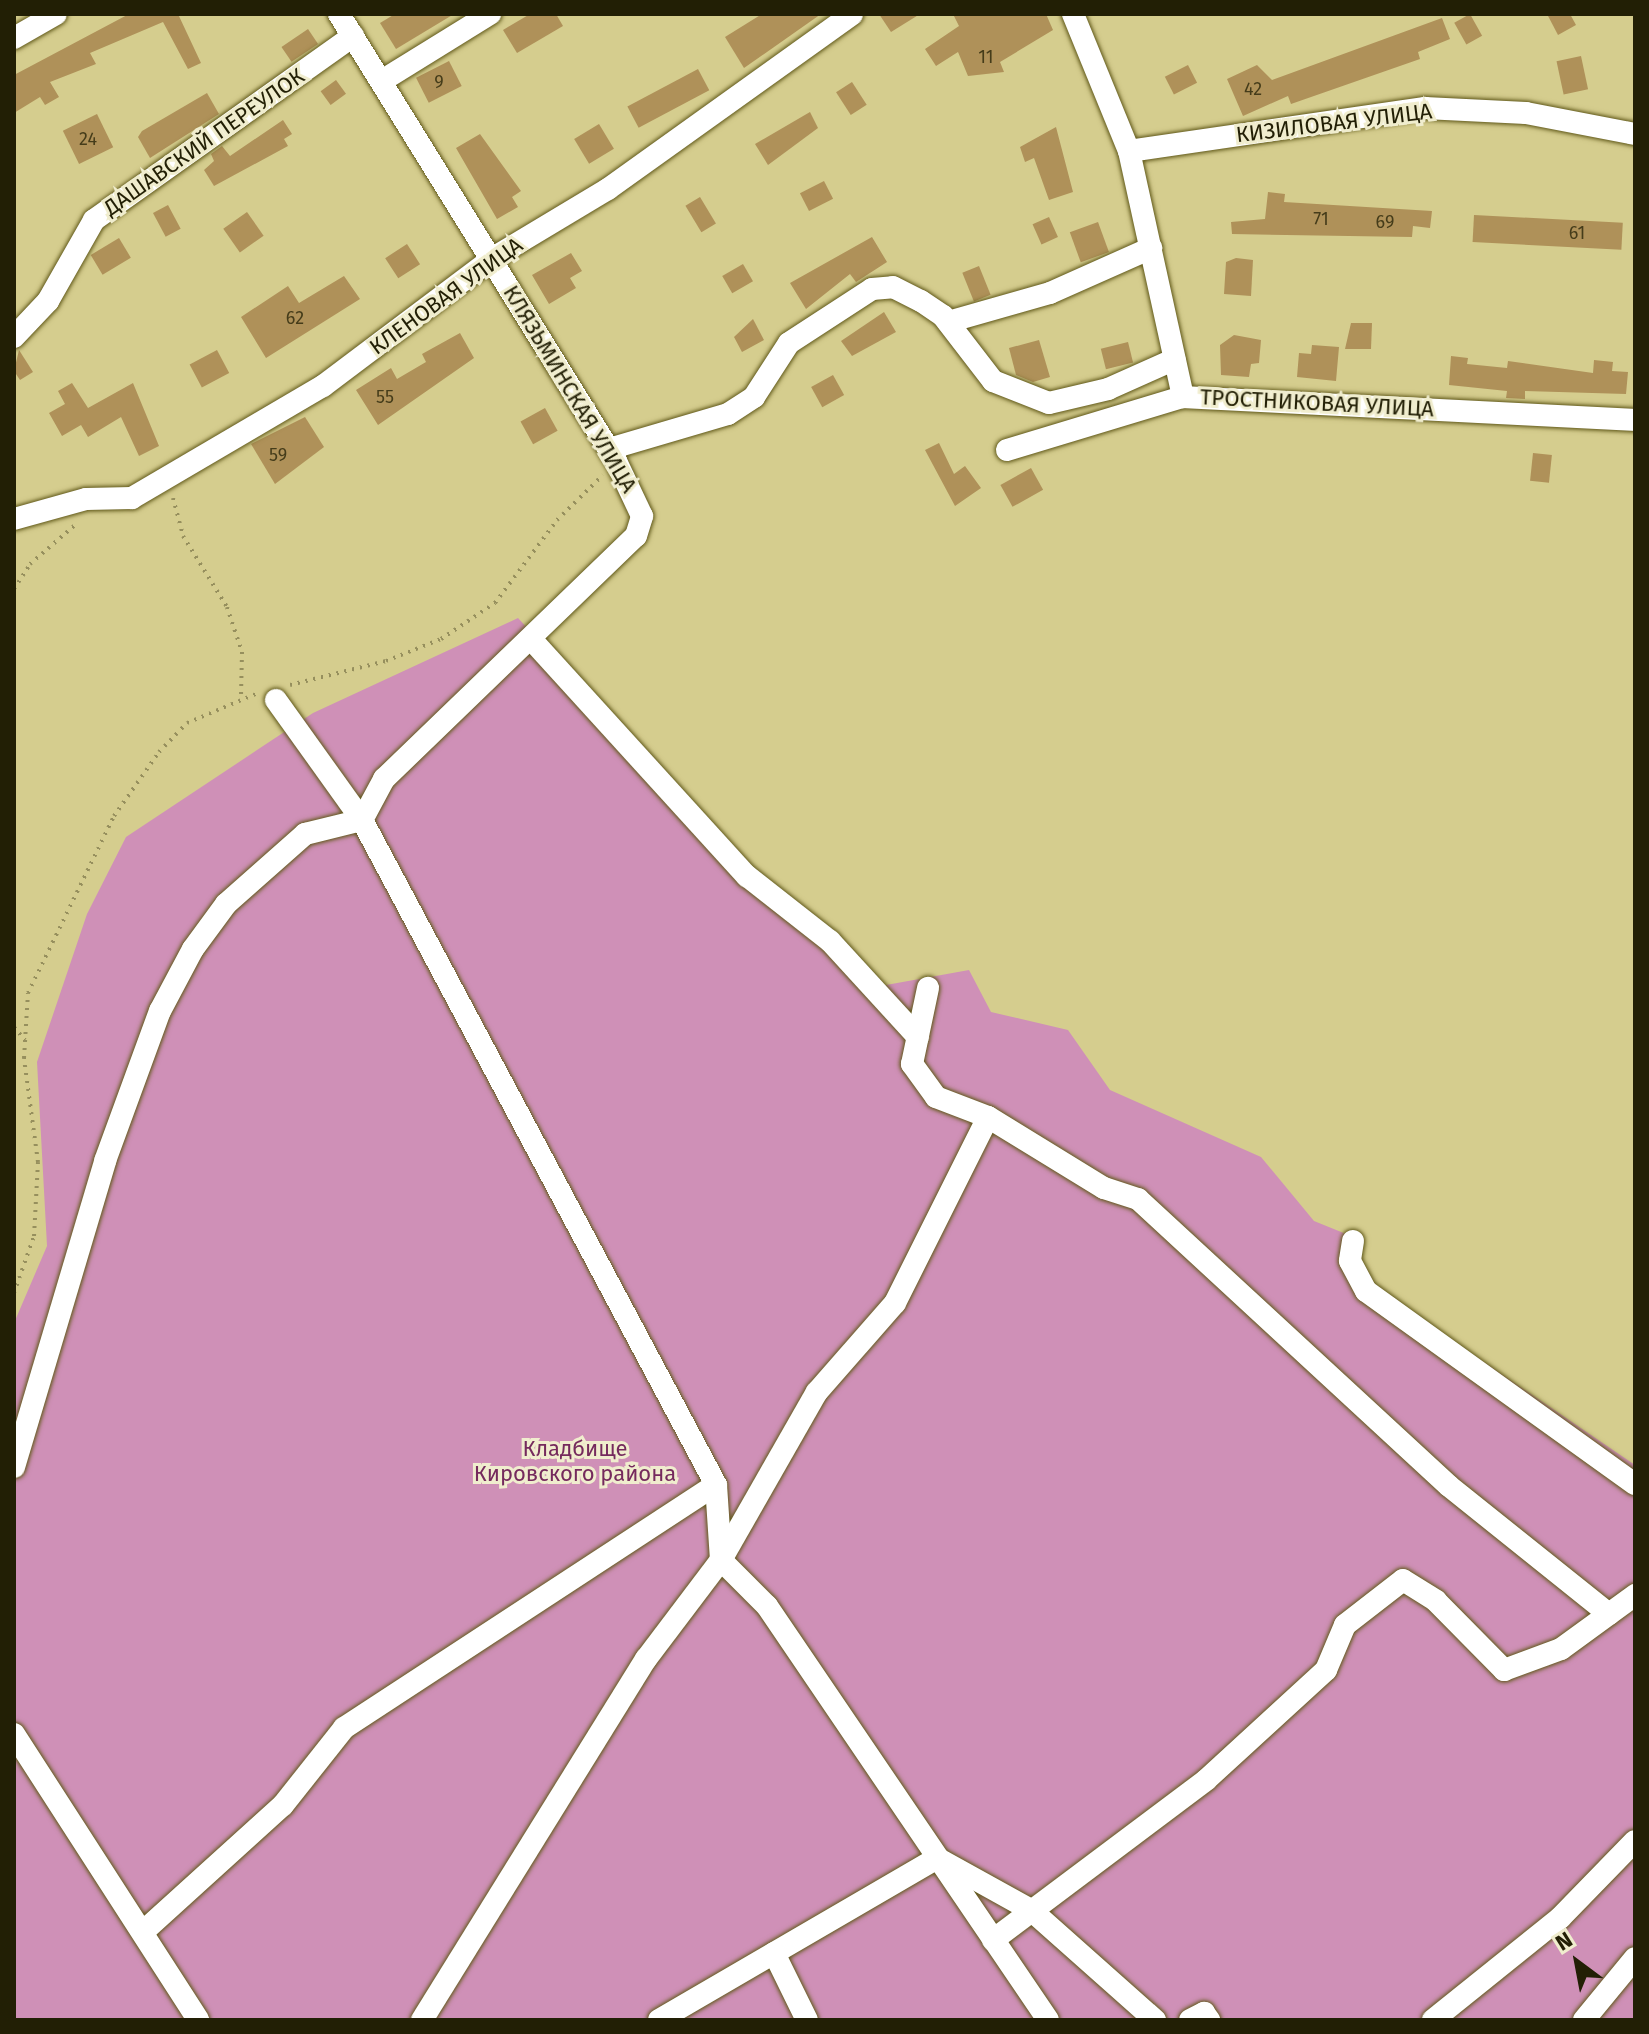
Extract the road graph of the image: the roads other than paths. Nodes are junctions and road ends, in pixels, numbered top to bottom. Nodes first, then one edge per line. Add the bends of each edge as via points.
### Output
1 (56, 14) edge
2 (339, 14) edge
3 (490, 14) edge
4 (1073, 14) edge
5 (838, 19) edge
6 (353, 36) junction
7 (14, 38) edge
8 (383, 80) junction
9 (1635, 134) edge
10 (1129, 151) junction
11 (1151, 248) junction
12 (493, 258) junction
13 (948, 322) junction
14 (14, 337) edge
15 (1175, 359) junction
16 (1183, 397) junction
17 (1635, 420) edge
18 (1007, 450) dead end
19 (613, 455) junction
20 (14, 519) edge
21 (536, 631) junction
22 (277, 692) road end
23 (362, 820) junction
24 (928, 988) dead end
25 (918, 1037) junction
26 (988, 1117) junction
27 (1353, 1241) dead end
28 (14, 1467) edge
29 (1635, 1484) edge
30 (716, 1485) junction
31 (721, 1560) junction
32 (1635, 1595) edge
33 (1609, 1614) junction
34 (14, 1734) edge
35 (1635, 1841) edge
36 (937, 1858) junction
37 (1031, 1910) junction
38 (145, 1930) junction
39 (993, 1940) junction
40 (774, 1953) junction
41 (1635, 1958) edge
42 (198, 2020) edge
43 (422, 2020) edge
44 (659, 2020) edge
45 (807, 2020) edge
46 (1048, 2020) edge
47 (1155, 2020) edge
48 (1190, 2020) edge
49 (1209, 2020) edge
50 (1433, 2020) edge
51 (1584, 2020) edge

1 - 7 street
2 - 6 street, КЛЯЗЬМИНСКАЯ УЛИЦА
3 - 8 street
4 - 10 street
5 - 12 street, КЛЕНОВАЯ УЛИЦА via 608,189
6 - 8 street, КЛЯЗЬМИНСКАЯ УЛИЦА
6 - 14 street, ДАШАВСКИЙ ПЕРЕУЛОК via 94,220 48,301
8 - 12 street, КЛЯЗЬМИНСКАЯ УЛИЦА
9 - 10 street, КИЗИЛОВАЯ УЛИЦА via 1526,113 1425,108
10 - 11 street
11 - 13 street via 1050,293
11 - 15 street
12 - 19 street, КЛЯЗЬМИНСКАЯ УЛИЦА
12 - 20 street, КЛЕНОВАЯ УЛИЦА via 323,386 132,498 86,499
13 - 15 street via 993,381 1049,403 1108,389
13 - 19 street via 893,287 872,289 789,343 754,397 728,414
15 - 16 street
16 - 17 street, ТРОСТНИКОВАЯ УЛИЦА
16 - 18 street, ТРОСТНИКОВАЯ УЛИЦА
19 - 21 street, КЛЯЗЬМИНСКАЯ УЛИЦА via 642,516 636,536
21 - 23 street, КЛЯЗЬМИНСКАЯ УЛИЦА via 384,779
21 - 25 street via 747,876 830,941
22 - 23 street
23 - 28 street via 305,834 226,904 193,949 160,1011 105,1161
23 - 30 street
24 - 25 street
25 - 26 street via 912,1064 936,1097
26 - 31 street via 895,1303 817,1392
26 - 33 street via 1104,1188 1138,1199 1449,1486
27 - 29 street via 1350,1261 1366,1291
30 - 31 street
30 - 38 street via 344,1728 283,1805
31 - 36 street via 767,1606
31 - 43 street via 646,1659
32 - 33 street
33 - 37 street via 1537,1662 1504,1670 1436,1601 1403,1580 1345,1625 1326,1670 1206,1780
34 - 38 street
35 - 50 street via 1560,1918
36 - 37 street
36 - 39 street
36 - 40 street
37 - 39 street
37 - 47 street
38 - 42 street
39 - 46 street
40 - 44 street
40 - 45 street
41 - 51 street
48 - 49 street via 1204,2013

